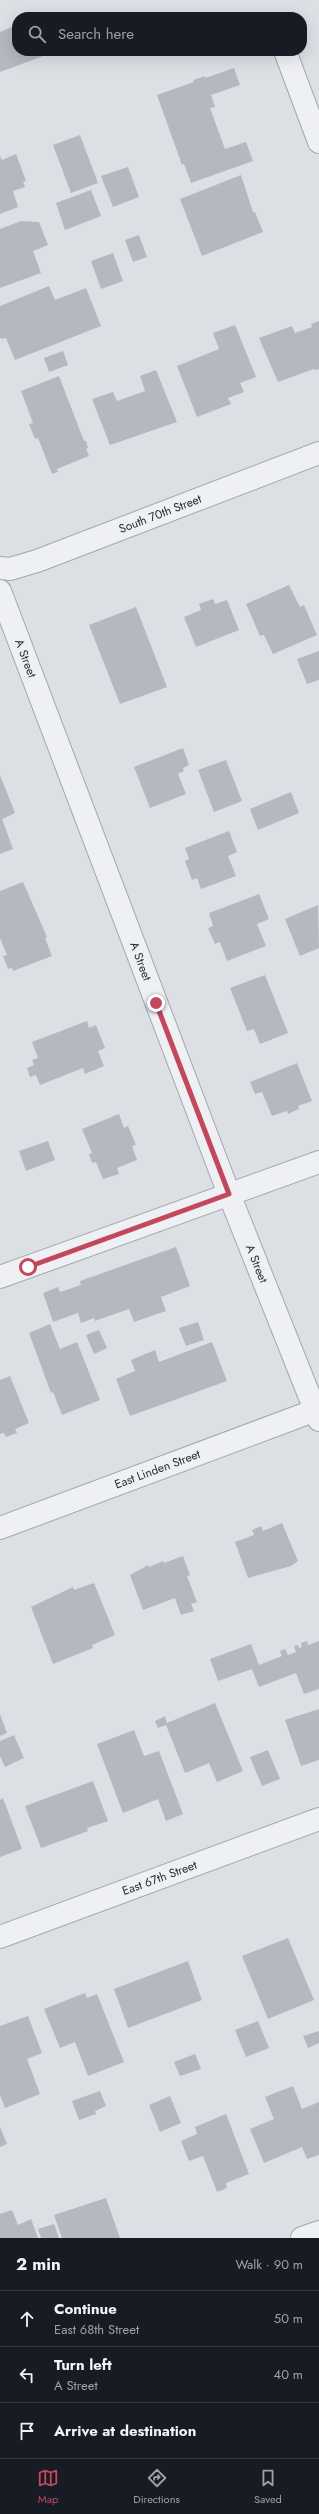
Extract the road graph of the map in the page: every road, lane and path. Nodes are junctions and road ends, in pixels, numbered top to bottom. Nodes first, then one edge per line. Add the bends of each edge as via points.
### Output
1 (287, 56) edge
2 (319, 142) edge
3 (319, 453) edge
4 (0, 568) edge
5 (0, 591) edge
6 (319, 1162) edge
7 (229, 1194) junction
8 (0, 1277) edge
9 (317, 1415) edge
10 (0, 1528) edge
11 (319, 1819) edge
12 (0, 1937) edge
13 (319, 2232) edge
14 (302, 2238) edge

1 - 2 street
3 - 4 street, South 70th Street via 37,562 10,569
5 - 7 street, A Street
6 - 7 street
7 - 8 street
7 - 9 street, A Street
9 - 10 street, East Linden Street
11 - 12 street, East 67th Street
13 - 14 street

